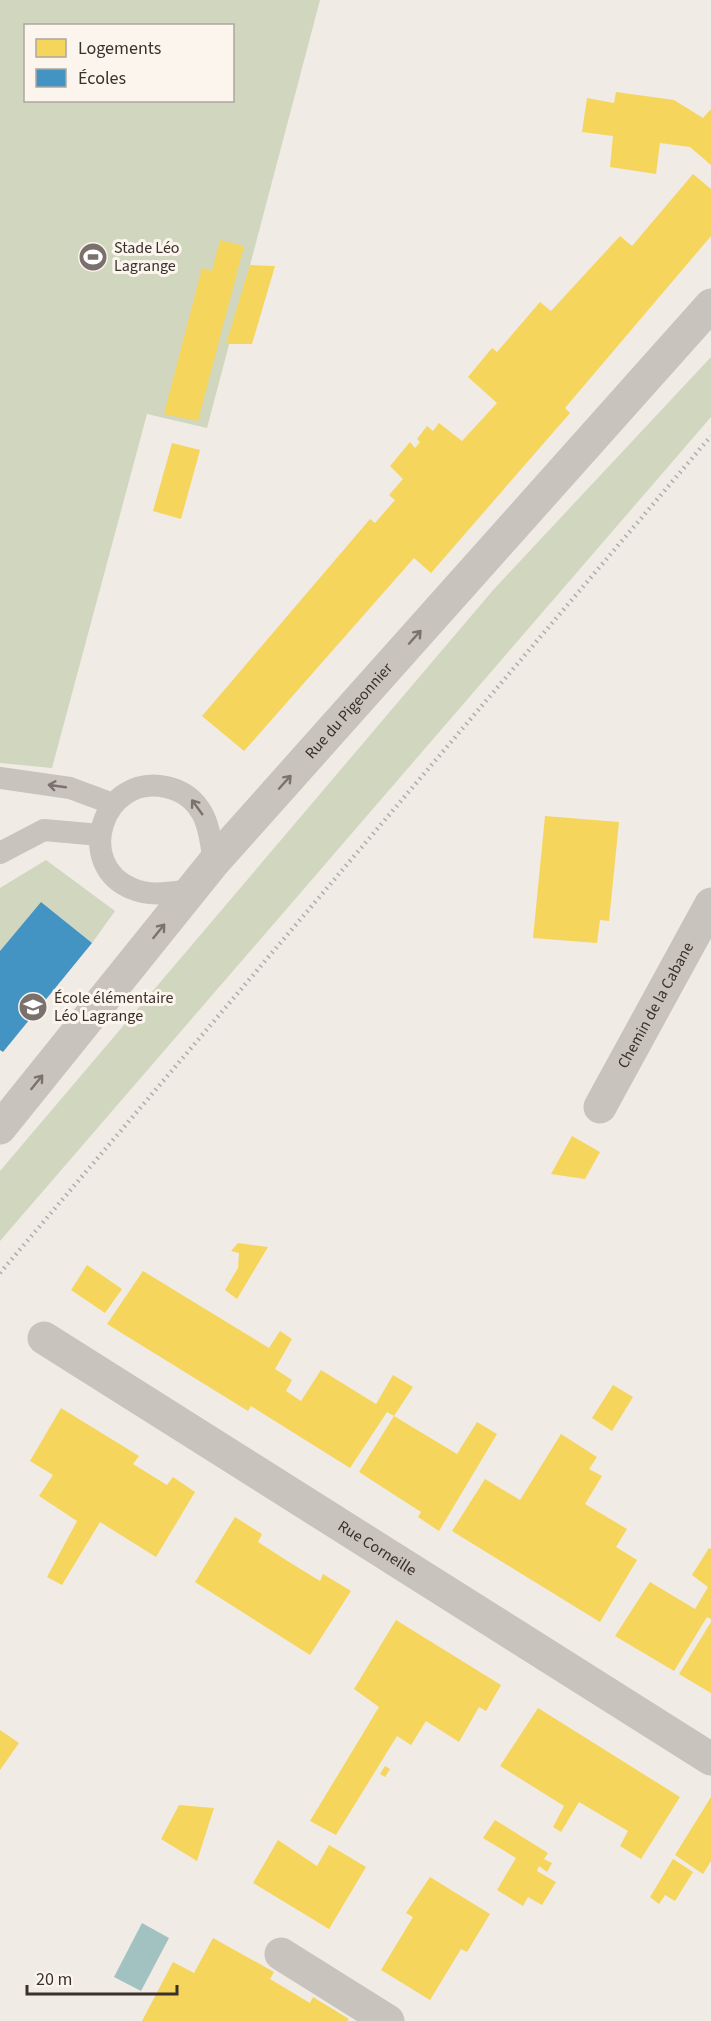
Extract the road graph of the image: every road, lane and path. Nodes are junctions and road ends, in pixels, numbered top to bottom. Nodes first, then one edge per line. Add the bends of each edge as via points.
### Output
1 (711, 305) edge
2 (0, 778) edge
3 (112, 804) junction
4 (100, 835) junction
5 (0, 853) edge
6 (214, 862) junction
7 (192, 890) junction
8 (711, 904) edge
9 (600, 1107) dead end
10 (0, 1128) edge
11 (44, 1338) dead end
12 (711, 1759) edge
13 (281, 1954) dead end
14 (388, 2021) edge

6 -> 1 street, Rue du Pigeonnier
3 -> 2 lane via 70,788
3 - 4 lane
6 -> 3 lane via 201,812 176,789 142,786 126,792
4 - 5 lane via 44,830
4 - 7 lane via 107,868 132,890
6 - 7 street, Rue du Pigeonnier
10 -> 7 street, Rue du Pigeonnier
8 - 9 street, Chemin de la Cabane
11 - 12 street, Rue Corneille
13 - 14 street

